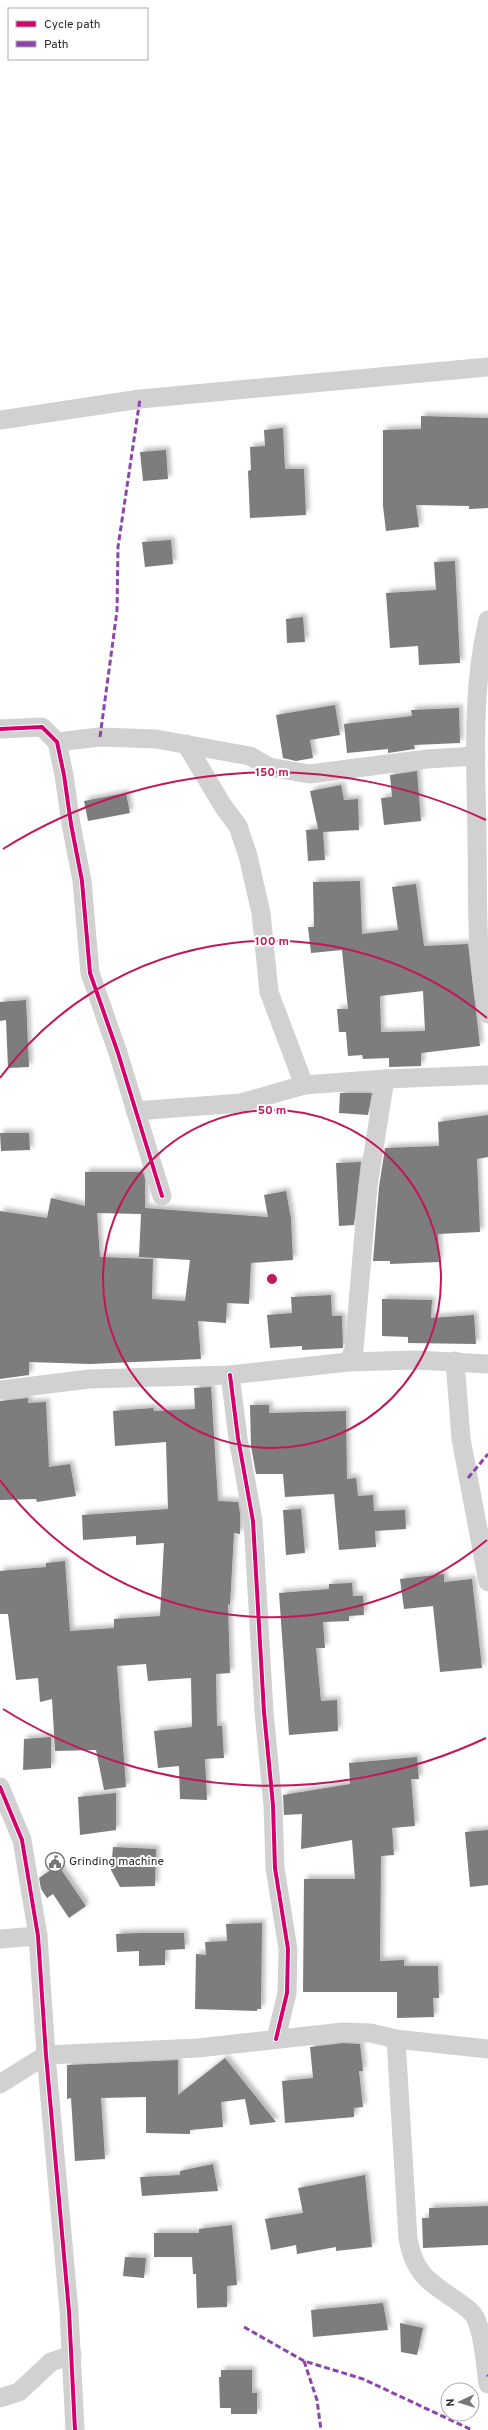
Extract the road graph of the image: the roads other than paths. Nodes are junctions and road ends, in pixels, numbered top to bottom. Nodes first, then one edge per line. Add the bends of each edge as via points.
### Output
1 (488, 367) edge
2 (0, 420) edge
3 (488, 620) edge
4 (483, 669) edge
5 (0, 729) edge
6 (56, 742) junction
7 (186, 744) junction
8 (476, 756) junction
9 (482, 823) edge
10 (488, 1014) edge
11 (488, 1075) edge
12 (385, 1079) junction
13 (304, 1085) junction
14 (135, 1110) junction
15 (162, 1196) dead end
16 (455, 1361) junction
17 (348, 1362) junction
18 (488, 1364) edge
19 (230, 1375) junction
20 (0, 1390) edge
21 (488, 1582) edge
22 (0, 1787) edge
23 (38, 1936) junction
24 (0, 1939) edge
25 (276, 2039) junction
26 (396, 2039) junction
27 (488, 2049) edge
28 (46, 2055) junction
29 (0, 2084) edge
30 (72, 2355) junction
31 (488, 2384) edge
32 (0, 2398) edge
33 (75, 2430) edge

1 - 2 street via 140,399
3 - 4 street
4 - 8 street
5 - 6 street via 42,727
6 - 7 street via 117,737
6 - 14 street via 82,881 90,973
7 - 8 street via 250,756 269,768 308,774
7 - 13 street via 238,826 248,856 261,913 269,992
8 - 9 street
9 - 10 street via 478,921 484,998
11 - 12 street
12 - 13 street
12 - 17 street via 368,1186 354,1350
13 - 14 street via 241,1103
14 - 15 street
16 - 17 street
16 - 18 street
16 - 21 street via 461,1439
17 - 19 street
19 - 20 street via 89,1379
19 - 25 street via 253,1521 275,1868 288,1949 287,1993
22 - 23 street via 22,1840
23 - 24 street
23 - 28 street
25 - 26 street via 343,2032 371,2033
25 - 28 street via 198,2048
26 - 27 street
26 - 31 street via 411,2256 420,2272 475,2317 480,2332
28 - 29 street
28 - 30 street
30 - 32 street via 52,2362 19,2392
30 - 33 street

